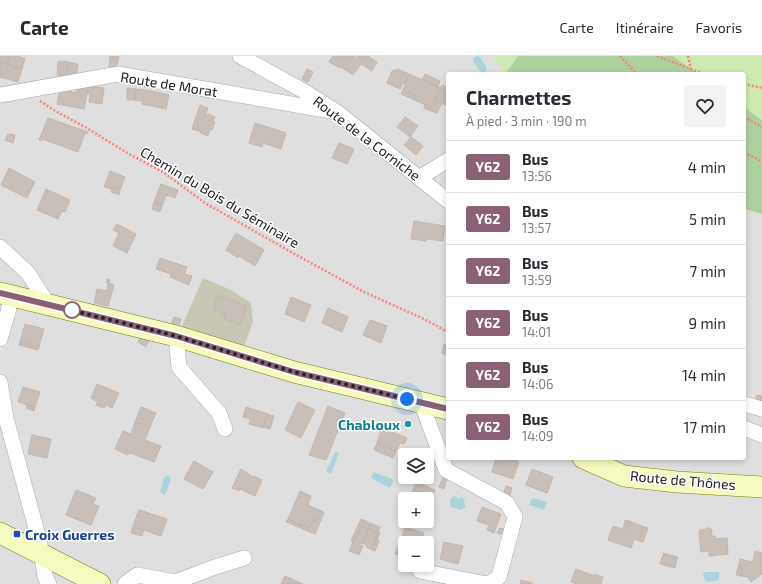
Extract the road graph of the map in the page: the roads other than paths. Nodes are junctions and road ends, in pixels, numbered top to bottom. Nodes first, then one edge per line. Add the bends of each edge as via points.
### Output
1 (240, 56) edge
2 (0, 95) edge
3 (337, 112) junction
4 (446, 161) edge
5 (419, 178) junction
6 (446, 199) edge
7 (0, 247) edge
8 (6, 294) edge
9 (48, 304) junction
10 (176, 336) junction
11 (0, 339) edge
12 (0, 382) edge
13 (421, 402) junction
14 (746, 405) edge
15 (446, 408) edge
16 (762, 409) edge
17 (225, 429) dead end
18 (746, 429) edge
19 (762, 435) edge
20 (588, 460) edge
21 (762, 487) edge
22 (0, 533) edge
23 (41, 554) junction
24 (244, 558) dead end
25 (425, 572) edge
26 (49, 584) edge
27 (100, 584) edge
28 (125, 584) edge
29 (488, 584) edge

1 - 3 street, Route de la Corniche
2 - 3 street, Route de Morat via 118,74
3 - 5 street, Route de la Corniche
4 - 5 street
5 - 6 street, Route de la Corniche
7 - 9 street via 28,273
8 - 9 main road
8 - 11 street via 8,312
9 - 10 main road
10 - 13 main road via 294,372
10 - 17 street via 179,367 220,413
12 - 23 street via 6,418
13 - 15 main road
13 - 29 street via 446,470 507,503 515,517 499,576
14 - 16 street
18 - 19 street
20 - 21 main road, Route de Thônes via 624,476
22 - 23 main road
23 - 26 street
23 - 27 main road
24 - 28 street via 175,582 137,575
25 - 29 street

